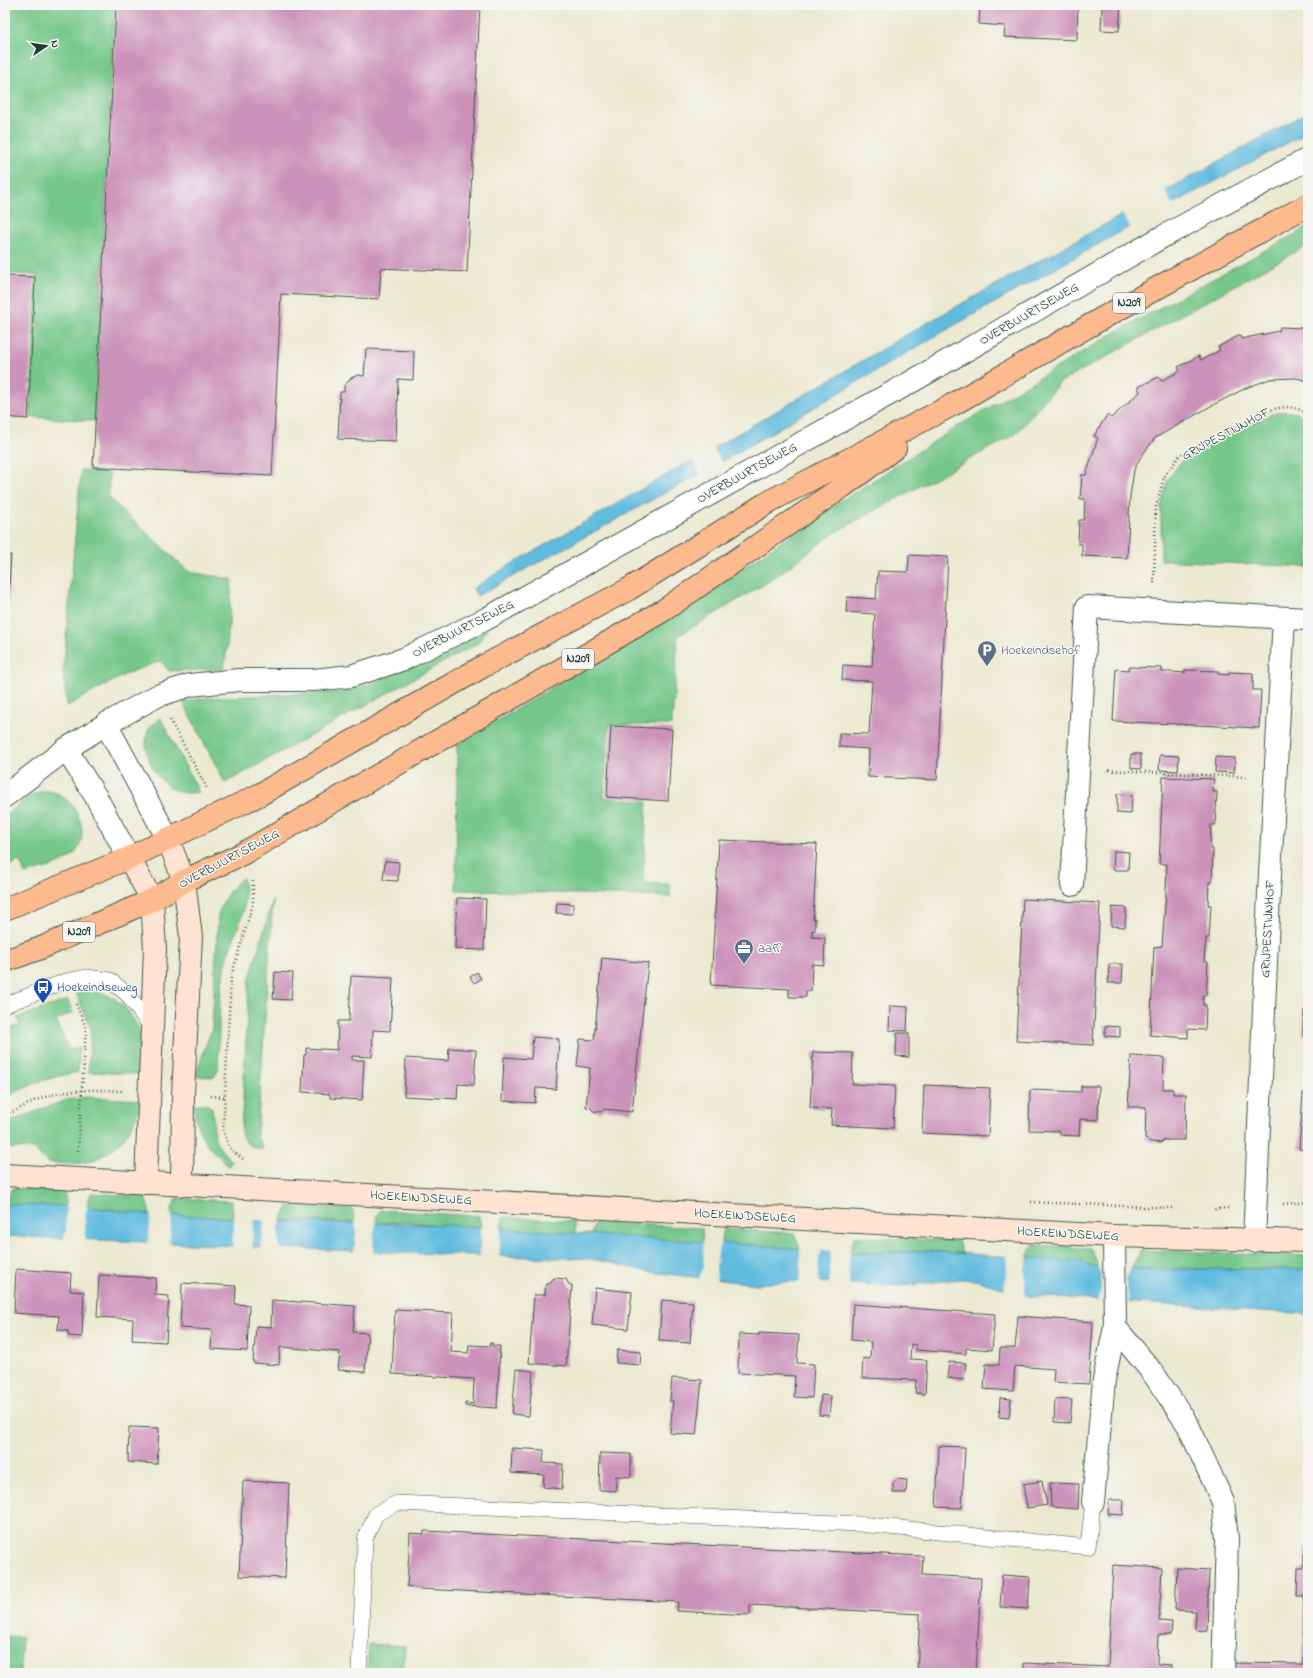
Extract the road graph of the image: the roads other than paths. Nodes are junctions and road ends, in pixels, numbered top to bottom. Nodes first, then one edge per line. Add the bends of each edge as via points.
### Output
1 (1308, 159) edge
2 (1308, 205) edge
3 (952, 405) junction
4 (1284, 618) junction
5 (1308, 619) edge
6 (106, 724) junction
7 (66, 749) junction
8 (5, 796) edge
9 (168, 839) junction
10 (129, 858) junction
11 (184, 881) junction
12 (1072, 885) dead end
13 (152, 900) junction
14 (5, 909) edge
15 (5, 961) edge
16 (5, 1005) edge
17 (153, 1030) junction
18 (5, 1174) edge
19 (146, 1183) junction
20 (182, 1184) junction
21 (1114, 1236) junction
22 (1254, 1241) junction
23 (1308, 1241) edge
24 (1114, 1318) junction
25 (1093, 1502) joint
26 (359, 1673) edge
27 (1223, 1673) edge

1 - 6 street, OVERBUURTSEWEG via 1162,236 911,382 486,619 404,659 351,676 314,680 225,681 190,685 157,696
2 - 3 main road, OVERBUURTSEWEG / N209 via 1115,311
3 - 9 main road, OVERBUURTSEWEG / N209 via 770,501 629,589 482,668 258,795
3 - 11 main road, OVERBUURTSEWEG / N209 via 842,487 664,610 242,854
4 - 5 street
4 - 12 street via 1087,606
4 - 22 street, GRIJPESTIJNHOF
6 - 7 street
6 - 9 street
7 - 8 street
7 - 10 street
9 - 10 main road, OVERBUURTSEWEG / N209
9 - 11 street
10 - 13 street
10 - 14 main road, N209
11 - 13 main road, OVERBUURTSEWEG / N209
11 - 20 street via 191,937 183,1094
13 - 15 main road, N209
13 - 17 street via 155,949
16 - 17 lane via 66,981 86,977 110,980 128,995
17 - 19 street
18 - 19 street, HOEKEINDSEWEG
19 - 20 street, HOEKEINDSEWEG
20 - 21 street, HOEKEINDSEWEG
21 - 22 street, HOEKEINDSEWEG
21 - 24 street
22 - 23 street, HOEKEINDSEWEG
24 - 25 street via 1104,1380
24 - 27 street via 1188,1425 1223,1502 1227,1539
25 - 26 lane via 1088,1547 859,1524 397,1504 376,1514 365,1539

